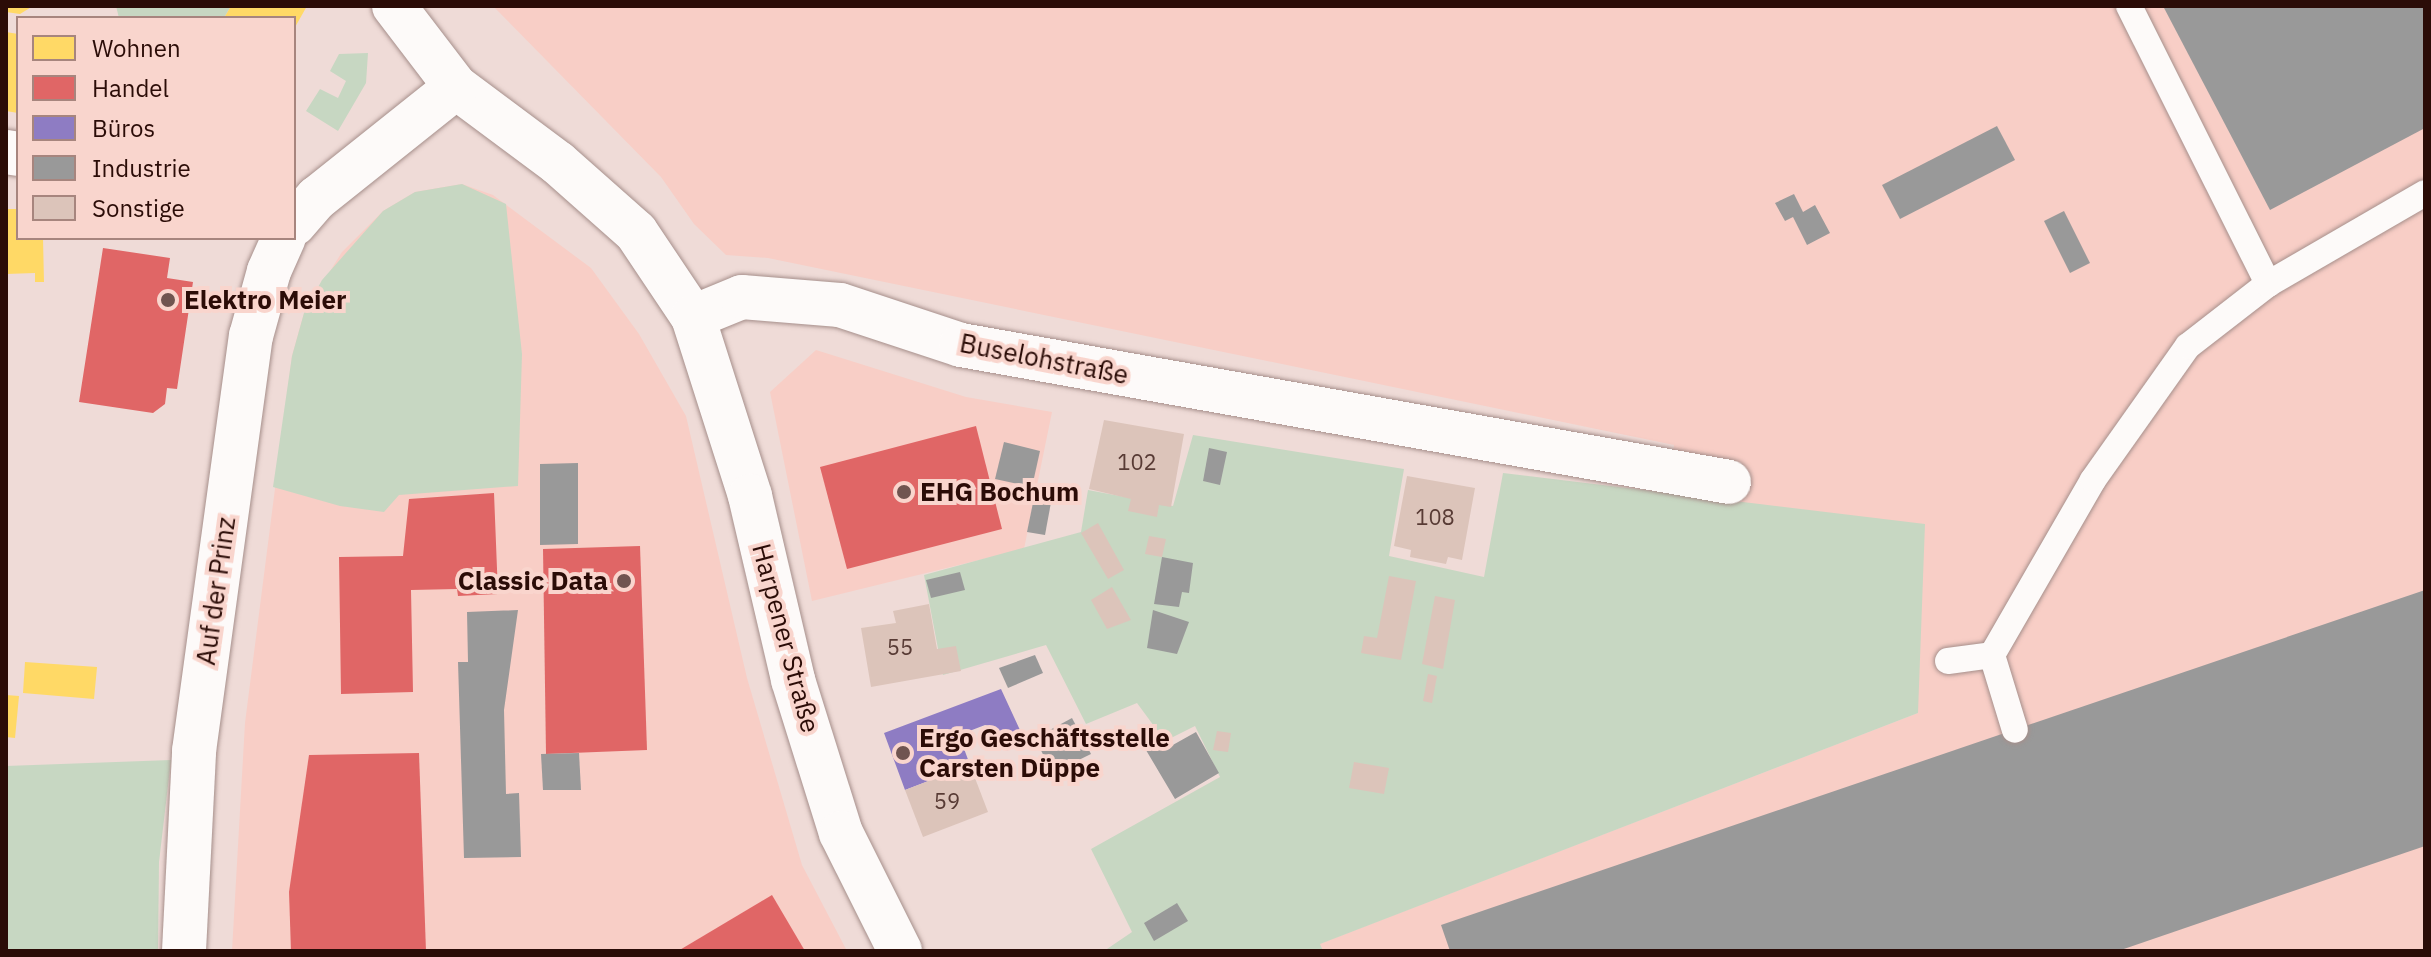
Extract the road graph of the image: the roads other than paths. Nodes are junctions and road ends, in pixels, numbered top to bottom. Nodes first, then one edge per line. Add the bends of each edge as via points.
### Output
1 (394, 6) edge
2 (2129, 6) edge
3 (456, 87) junction
4 (2425, 193) edge
5 (296, 222) edge
6 (283, 240) edge
7 (2268, 284) junction
8 (693, 317) junction
9 (1729, 482) dead end
10 (1992, 655) junction
11 (1948, 661) dead end
12 (2015, 730) dead end
13 (184, 951) edge
14 (900, 951) edge

1 - 3 street
2 - 7 lane
3 - 5 street via 317,198
3 - 8 street via 558,163 636,232
4 - 7 lane
6 - 13 street, Auf der Prinz via 251,336 194,751
7 - 10 lane via 2188,346 2093,480
8 - 9 street, Buselohstraße via 742,297 840,305 961,345
8 - 14 street, Harpener Straße via 742,469 793,680 841,833
10 - 11 lane
10 - 12 lane

